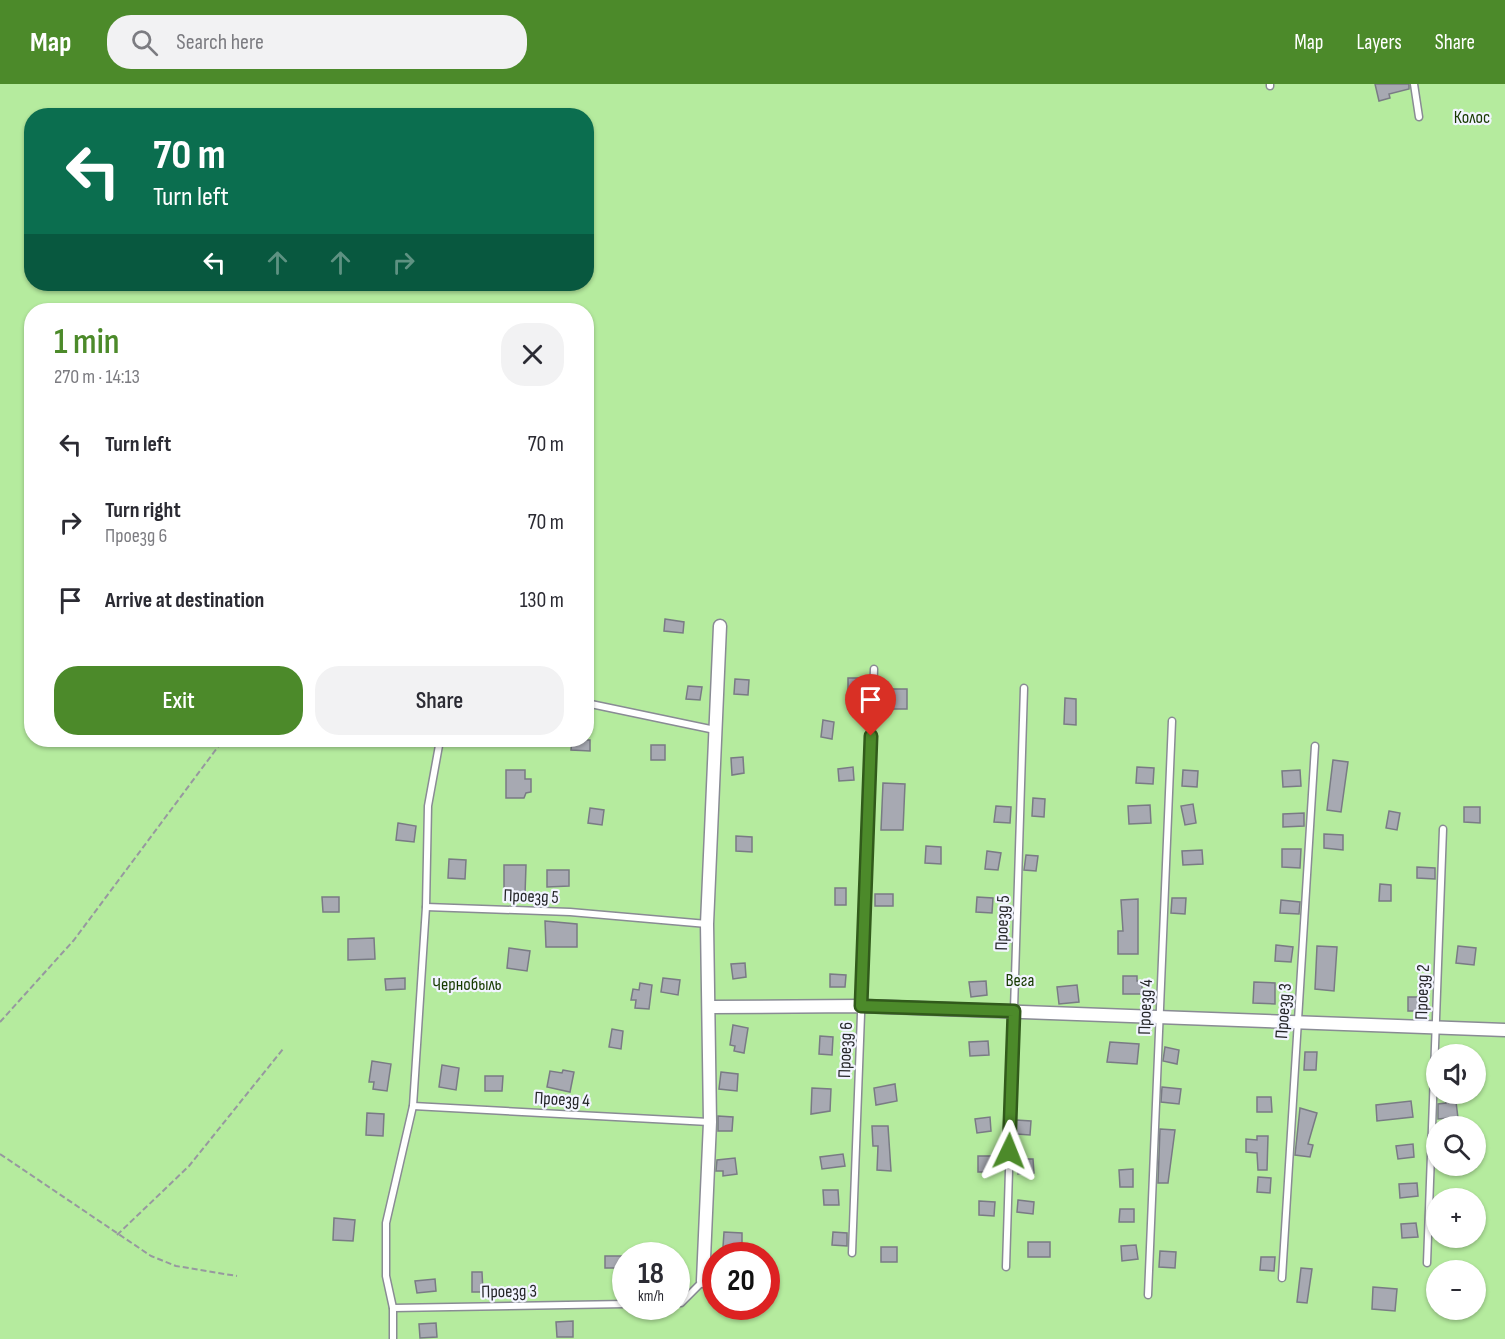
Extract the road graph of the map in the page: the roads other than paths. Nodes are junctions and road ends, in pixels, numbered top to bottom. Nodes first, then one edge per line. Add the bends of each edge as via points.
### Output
1 (1414, 84) edge
2 (1419, 117) dead end
3 (720, 626) dead end
4 (874, 669) dead end
5 (1024, 688) dead end
6 (594, 705) edge
7 (1172, 721) dead end
8 (716, 730) junction
9 (1315, 746) dead end
10 (439, 747) edge
11 (1443, 829) dead end
12 (426, 907) junction
13 (707, 924) junction
14 (861, 1006) junction
15 (710, 1007) junction
16 (1014, 1011) junction
17 (1159, 1017) junction
18 (1298, 1022) junction
19 (1436, 1027) junction
20 (1505, 1030) edge
21 (413, 1106) junction
22 (710, 1122) junction
23 (705, 1242) edge
24 (852, 1253) dead end
25 (1427, 1260) edge
26 (1006, 1267) dead end
27 (1282, 1278) dead end
28 (702, 1282) edge
29 (690, 1294) edge
30 (1148, 1295) dead end
31 (612, 1304) edge
32 (393, 1308) junction
33 (393, 1339) edge

1 - 2 lane
3 - 8 street
4 - 14 lane, Проезд 6
5 - 16 lane, Проезд 5
6 - 8 lane
7 - 17 lane, Проезд 4
8 - 13 street
9 - 18 lane, Проезд 3
10 - 12 lane via 428,806
11 - 19 lane, Проезд 2
12 - 13 lane, Проезд 5 via 570,912
12 - 21 lane
13 - 15 street
14 - 15 street
14 - 16 street
14 - 24 lane, Проезд 6
15 - 22 street
16 - 17 street
16 - 26 lane, Проезд 5
17 - 18 street
17 - 30 lane, Проезд 4
18 - 19 street
18 - 27 lane, Проезд 3
19 - 20 street
19 - 25 lane, Проезд 2
21 - 22 lane, Проезд 4
21 - 32 lane via 386,1223 386,1276
22 - 23 street
28 - 29 lane
31 - 32 lane, Проезд 3
32 - 33 lane

